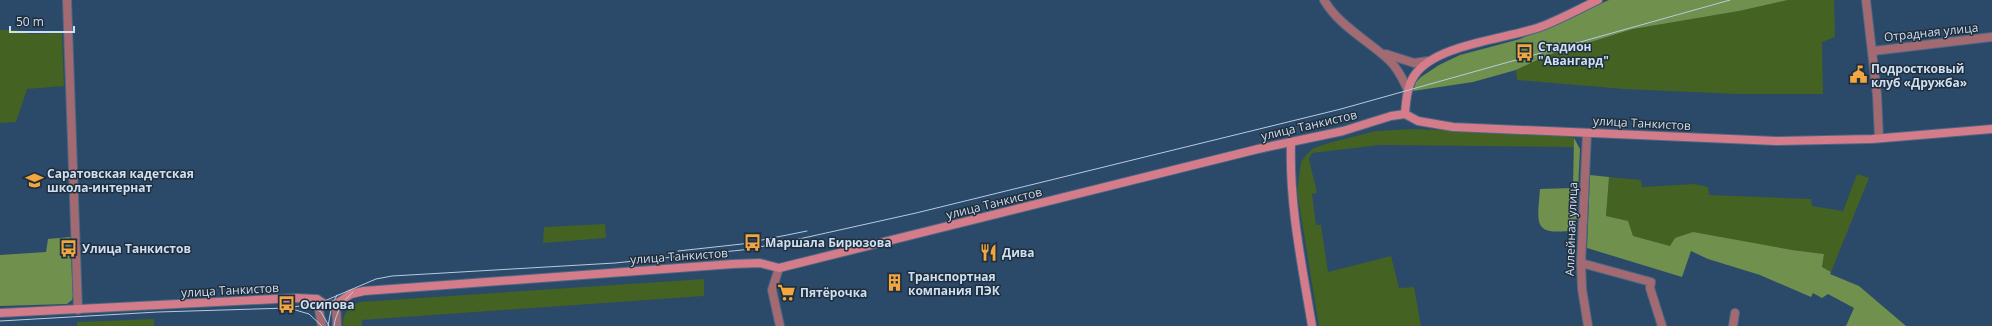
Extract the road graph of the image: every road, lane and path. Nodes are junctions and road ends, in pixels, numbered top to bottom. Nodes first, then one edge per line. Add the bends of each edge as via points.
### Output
1 (67, 0) edge
2 (1324, 0) edge
3 (1598, 0) edge
4 (1866, 0) edge
5 (1992, 37) edge
6 (1378, 50) junction
7 (1873, 51) junction
8 (1428, 62) junction
9 (1408, 90) junction
10 (1405, 114) junction
11 (1992, 129) edge
12 (1587, 133) junction
13 (1879, 138) junction
14 (1291, 143) junction
15 (1581, 263) junction
16 (779, 268) junction
17 (317, 299) junction
18 (336, 304) junction
19 (326, 305) junction
20 (78, 310) junction
21 (0, 312) edge
22 (321, 312) junction
23 (1735, 312) dead end
24 (322, 326) edge
25 (337, 326) edge
26 (780, 326) edge
27 (1312, 326) edge
28 (1588, 326) edge
29 (1662, 326) edge
30 (1733, 326) edge

1 - 20 street
2 - 6 street via 1337,17
3 - 8 main road via 1539,27 1457,49
4 - 7 street
5 - 7 street, Отрадная улица
6 - 8 street via 1414,63
6 - 9 street via 1401,75
7 - 13 street
8 - 9 main road via 1414,75
9 - 10 main road
10 - 12 main road, улица Танкистов via 1418,121 1453,127
10 - 14 main road, улица Танкистов
11 - 13 main road, улица Танкистов
12 - 13 main road, улица Танкистов via 1776,141
12 - 15 street, Аллейная улица
14 - 16 main road, улица Танкистов
14 - 27 main road via 1292,203
15 - 28 street, Аллейная улица
15 - 29 street via 1651,282 1650,288
16 - 18 main road, улица Танкистов via 760,263 734,264 364,291 351,294
16 - 26 street via 772,290
17 - 19 main road
17 - 20 main road, улица Танкистов
17 - 22 street
18 - 19 main road, улица Танкистов
18 - 25 street
19 - 22 street
20 - 21 main road, улица Танкистов
22 - 24 street
23 - 30 street

